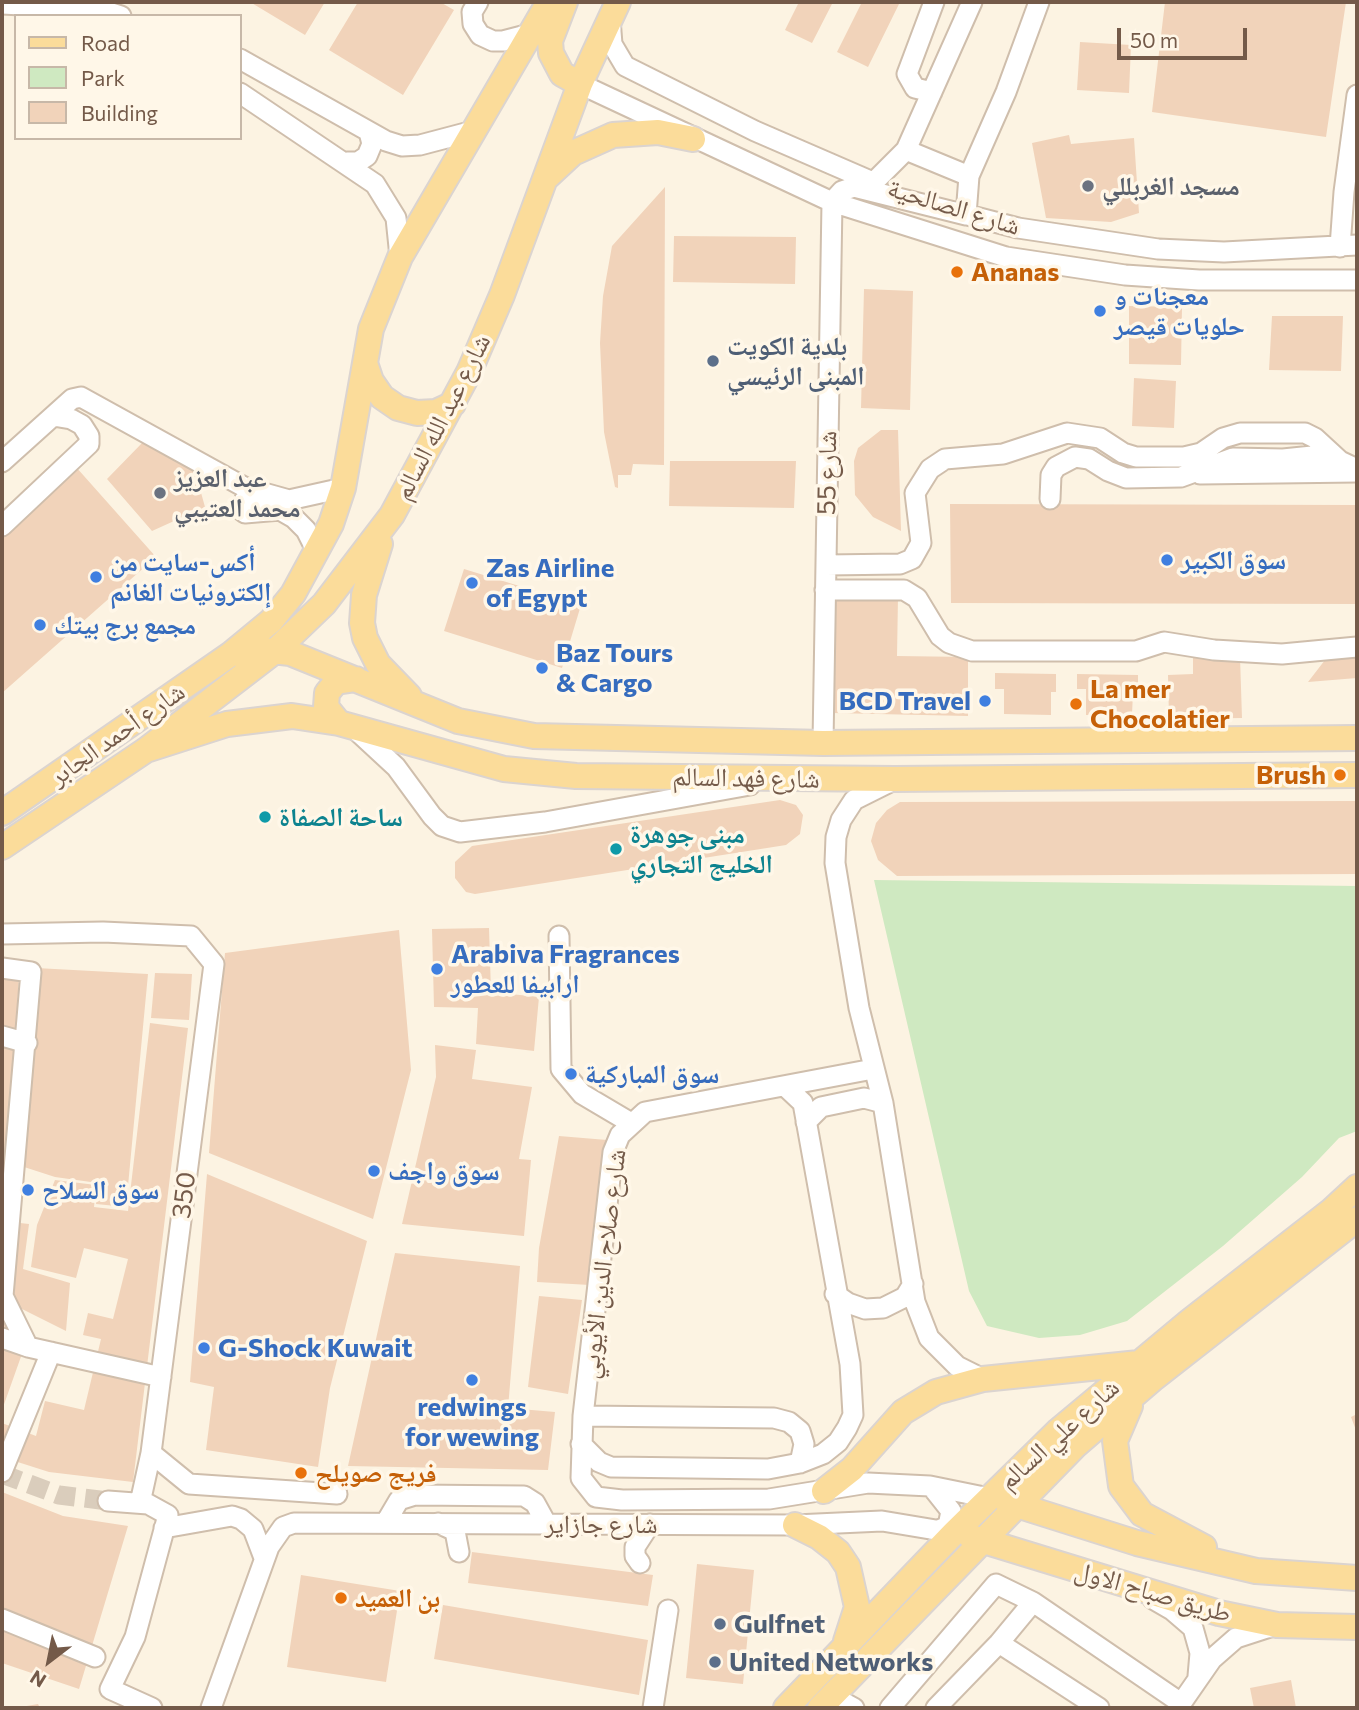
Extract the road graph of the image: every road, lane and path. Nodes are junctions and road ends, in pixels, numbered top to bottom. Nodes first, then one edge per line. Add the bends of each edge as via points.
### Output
1 (478, 2) edge
2 (549, 2) edge
3 (565, 2) edge
4 (934, 2) edge
5 (972, 2) edge
6 (1039, 2) edge
7 (2, 4) edge
8 (614, 10) edge
9 (115, 14) edge
10 (530, 34) junction
11 (242, 60) edge
12 (580, 84) junction
13 (932, 92) junction
14 (242, 94) edge
15 (1357, 96) edge
16 (473, 131) junction
17 (369, 132) junction
18 (694, 139) junction
19 (906, 150) junction
20 (347, 162) junction
21 (969, 176) junction
22 (873, 183) junction
23 (541, 184) junction
24 (1350, 193) edge
25 (832, 202) junction
26 (966, 215) junction
27 (1348, 246) edge
28 (400, 257) junction
29 (1357, 280) edge
30 (365, 363) junction
31 (453, 404) junction
32 (53, 416) junction
33 (1332, 454) junction
34 (2, 463) edge
35 (1357, 470) edge
36 (1192, 474) junction
37 (343, 488) junction
38 (261, 492) junction
39 (1050, 499) dead end
40 (391, 515) junction
41 (2, 526) edge
42 (317, 552) junction
43 (826, 565) junction
44 (825, 590) junction
45 (1357, 647) edge
46 (275, 651) junction
47 (231, 654) junction
48 (356, 679) junction
49 (430, 710) junction
50 (344, 724) junction
51 (1357, 738) edge
52 (822, 743) junction
53 (146, 750) junction
54 (1357, 775) edge
55 (789, 778) junction
56 (895, 779) junction
57 (2, 813) edge
58 (2, 847) edge
59 (2, 934) edge
60 (559, 936) dead end
61 (2, 968) edge
62 (2, 1036) edge
63 (27, 1043) junction
64 (873, 1069) junction
65 (787, 1087) junction
66 (883, 1103) junction
67 (10, 1106) edge
68 (806, 1122) junction
69 (631, 1123) junction
70 (8, 1170) edge
71 (1357, 1187) edge
72 (1357, 1219) edge
73 (4, 1247) edge
74 (913, 1284) junction
75 (835, 1294) junction
76 (2, 1296) edge
77 (2, 1338) edge
78 (28, 1347) junction
79 (51, 1352) junction
80 (1147, 1371) junction
81 (161, 1377) junction
82 (983, 1379) junction
83 (583, 1416) junction
84 (581, 1444) junction
85 (151, 1453) junction
86 (800, 1464) junction
87 (2, 1472) edge
88 (932, 1487) junction
89 (824, 1491) junction
90 (337, 1494) dead end
91 (596, 1497) junction
92 (989, 1498) junction
93 (108, 1501) tunnel mouth
94 (140, 1503) junction
95 (1018, 1506) junction
96 (386, 1522) junction
97 (434, 1523) junction
98 (546, 1523) junction
99 (592, 1524) junction
100 (650, 1524) junction
101 (795, 1525) junction
102 (164, 1528) junction
103 (946, 1531) junction
104 (984, 1541) junction
105 (459, 1552) dead end
106 (264, 1558) junction
107 (640, 1563) dead end
108 (1256, 1571) junction
109 (1357, 1578) edge
110 (1134, 1589) junction
111 (1033, 1602) junction
112 (668, 1610) dead end
113 (2, 1619) edge
114 (1277, 1625) junction
115 (1357, 1627) edge
116 (999, 1643) junction
117 (843, 1649) junction
118 (95, 1657) dead end
119 (1198, 1676) junction
120 (1156, 1700) edge
121 (826, 1702) edge
122 (1179, 1706) edge
123 (152, 1708) edge
124 (211, 1708) edge
125 (653, 1708) edge
126 (786, 1708) edge
127 (854, 1708) edge
128 (890, 1708) edge
129 (936, 1708) edge
130 (1099, 1708) edge

1 - 10 street via 472,24 480,35 503,41
2 - 10 main road
3 - 12 main road via 550,41 551,53 562,74
4 - 13 street via 907,74 915,88
5 - 13 street
6 - 21 street
7 - 9 street via 99,9
8 - 12 main road, شارع عبد الله السالم
8 - 22 street, شارع الصالحية via 612,44 625,66
10 - 16 main road
11 - 17 street
12 - 18 street, شارع الصالحية
12 - 23 main road, شارع عبد الله السالم
13 - 19 street
14 - 20 street
15 - 24 street
16 - 17 street via 436,143 402,146
16 - 28 main road
17 - 20 street via 372,144 367,156
18 - 23 main road via 658,132 613,135 573,153
18 - 25 street, شارع الصالحية
19 - 21 street
19 - 22 street
20 - 28 street via 387,199 400,237
21 - 26 street
22 - 26 street, شارع الصالحية
23 - 31 main road, شارع عبد الله السالم via 502,295
24 - 27 street
25 - 26 street via 854,187
25 - 29 street, شارع الصالحية via 1006,257 1076,270 1199,280
25 - 43 street, شارع 55
26 - 27 street, شارع الصالحية via 1067,237 1158,249 1224,252
28 - 30 main road via 372,329
30 - 31 main road via 377,389 398,408 426,412
30 - 37 main road
31 - 40 main road, شارع عبد الله السالم
32 - 34 street
32 - 38 street via 72,399 90,399 213,471
32 - 41 street via 82,425 89,444
33 - 35 street
33 - 36 street via 1233,458
33 - 43 street via 1310,435 1240,433 1192,456 1136,457 1079,432 1003,454 945,459 923,476 915,494 921,543 912,559 900,564
35 - 36 street
36 - 39 street via 1126,478 1075,457 1051,475
37 - 38 street via 289,500
37 - 42 main road
38 - 42 street via 244,501 241,510 280,510 295,518
40 - 46 main road, شارع عبد الله السالم via 324,604
40 - 49 main road via 364,595 364,630 371,652 386,673
42 - 47 main road via 271,621
43 - 44 street, شارع 55
44 - 45 street via 904,590 917,598 940,636 972,651 1136,651 1164,642 1282,654
44 - 52 street, شارع 55
46 - 47 main road, شارع فهد السالم
46 - 48 main road, شارع فهد السالم via 306,658
46 - 53 main road, شارع عبد الله السالم
47 - 57 main road, شارع أحمد الجابر
48 - 49 main road, شارع فهد السالم
48 - 50 main road via 336,682 327,693 326,707
49 - 52 main road, شارع فهد السالم via 481,727 546,737
50 - 53 main road, شارع فهد السالم via 292,716 251,719
50 - 55 main road, شارع فهد السالم via 530,773
50 - 55 street via 396,767 442,826 460,832 545,822
51 - 52 main road, شارع فهد السالم
53 - 58 main road, شارع أحمد الجابر
54 - 56 main road, شارع فهد السالم
55 - 56 main road, شارع فهد السالم
56 - 64 street via 854,800 836,836 837,876
59 - 81 street, 350 via 191,936 214,964
60 - 69 street via 562,1069 582,1094
61 - 63 street via 31,972
62 - 63 street
63 - 67 street
64 - 65 street, شارع صلاح الدين الأيوبي
64 - 66 street
65 - 68 street via 803,1102
65 - 69 street, شارع صلاح الدين الأيوبي via 645,1112
66 - 68 street via 864,1098 821,1107
66 - 74 street
67 - 70 street
68 - 75 street
69 - 83 street, شارع صلاح الدين الأيوبي via 613,1152
70 - 73 street
71 - 80 main road, شارع علي السالم
72 - 80 main road, شارع علي السالم
73 - 76 street
74 - 75 street via 905,1297 883,1308 866,1309
74 - 82 street via 929,1338 957,1366
75 - 86 street via 853,1385 853,1415 838,1442
76 - 78 street
77 - 78 street
78 - 79 street
79 - 81 street
79 - 87 street
80 - 82 main road
80 - 92 main road, شارع علي السالم via 1058,1431
80 - 95 main road, شارع علي السالم
80 - 108 main road via 1116,1431 1114,1452 1121,1486 1152,1521
81 - 85 street, 350
82 - 89 main road via 936,1392 903,1412 852,1469
83 - 84 street, شارع صلاح الدين الأيوبي
83 - 86 street via 774,1418 789,1422 800,1432 804,1444
84 - 86 street via 611,1467 768,1469
84 - 91 street, شارع صلاح الدين الأيوبي via 581,1478
85 - 90 street via 189,1485
85 - 94 street, 350
88 - 89 street via 868,1483
88 - 92 street
88 - 103 street via 951,1511
89 - 91 street via 769,1499
91 - 99 street
92 - 95 main road, طريق صباح الاول
92 - 103 main road, شارع علي السالم
93 - 94 street
94 - 102 street via 168,1515
95 - 104 main road, شارع علي السالم
95 - 108 main road, طريق صباح الاول via 1137,1543
96 - 97 street, شارع جازاير
96 - 98 street via 399,1500 415,1494 524,1496 535,1503
96 - 106 street, شارع جازاير via 294,1523 283,1527
97 - 98 street, شارع جازاير
97 - 105 street via 455,1531
98 - 99 street, شارع جازاير
99 - 100 street, شارع جازاير
100 - 101 street, شارع جازاير
100 - 107 street via 635,1547
101 - 103 street, شارع جازاير via 882,1521
101 - 117 main road via 838,1552 848,1567 857,1607
102 - 106 street via 232,1516 253,1529
102 - 123 street via 135,1637 110,1689
103 - 104 main road, طريق صباح الاول
103 - 117 main road, شارع علي السالم
104 - 110 main road, طريق صباح الاول
104 - 121 main road, شارع علي السالم
106 - 124 street
108 - 109 main road, طريق صباح الاول
110 - 114 main road, طريق صباح الاول
110 - 119 street via 1171,1609 1193,1628 1200,1653
111 - 116 street
111 - 120 street
111 - 128 street via 996,1584
112 - 125 street
113 - 118 street
114 - 115 main road, طريق صباح الاول
114 - 119 street via 1236,1638
116 - 129 street
116 - 130 street
117 - 126 main road, شارع علي السالم
119 - 122 street
120 - 122 street
121 - 127 street

